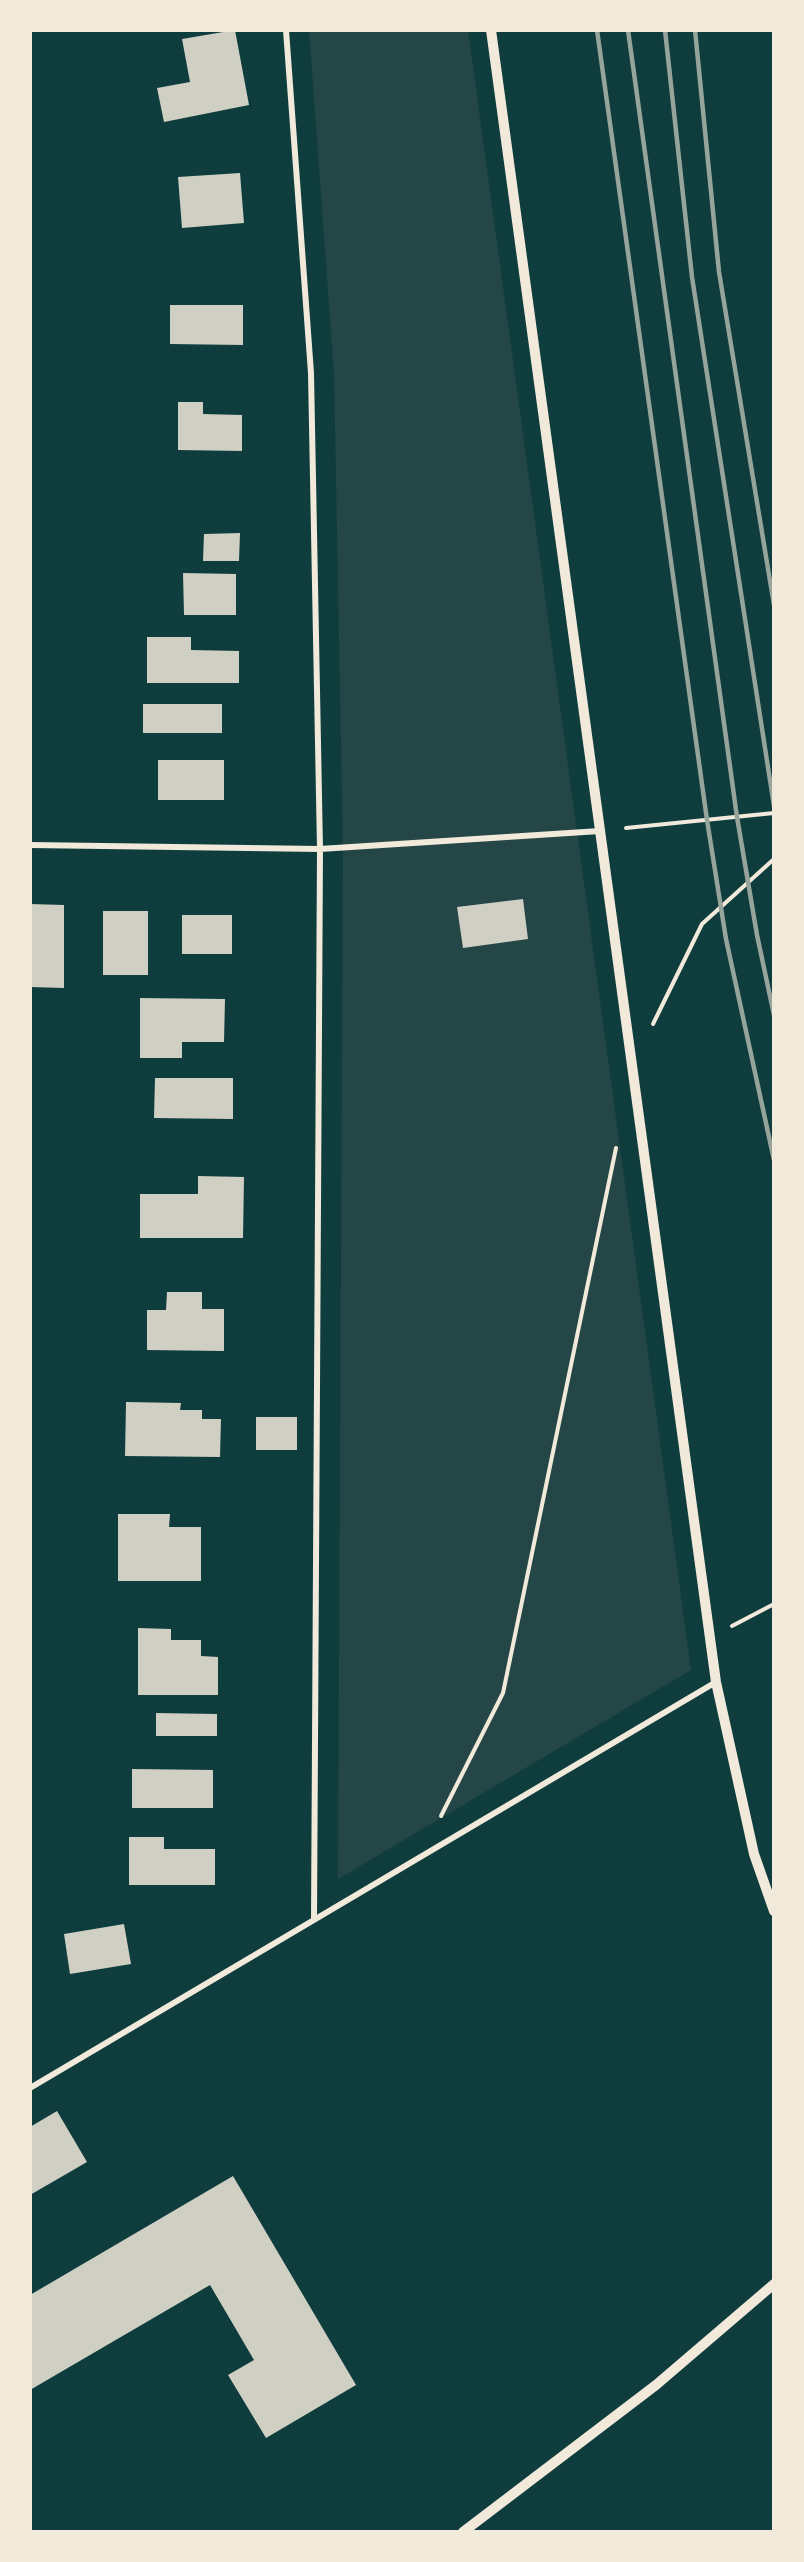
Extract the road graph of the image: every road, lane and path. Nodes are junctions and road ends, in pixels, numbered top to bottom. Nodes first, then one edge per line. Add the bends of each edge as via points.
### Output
1 (286, 30) edge
2 (491, 30) edge
3 (774, 813) edge
4 (600, 831) junction
5 (30, 845) edge
6 (320, 849) junction
7 (774, 859) edge
8 (652, 1026) dead end
9 (618, 1137) dead end
10 (774, 1604) edge
11 (710, 1637) junction
12 (716, 1682) junction
13 (421, 1857) junction
14 (774, 1911) edge
15 (314, 1919) junction
16 (30, 2088) edge
17 (774, 2284) edge
18 (464, 2532) edge

1 - 6 street via 311,373
2 - 4 street
3 - 4 path
4 - 6 street
4 - 11 street
5 - 6 street
6 - 15 street
7 - 8 path via 702,924
9 - 13 path via 503,1693
10 - 11 path
11 - 12 street
12 - 13 street
12 - 14 street via 754,1854
13 - 15 street
15 - 16 street
17 - 18 street via 656,2385

